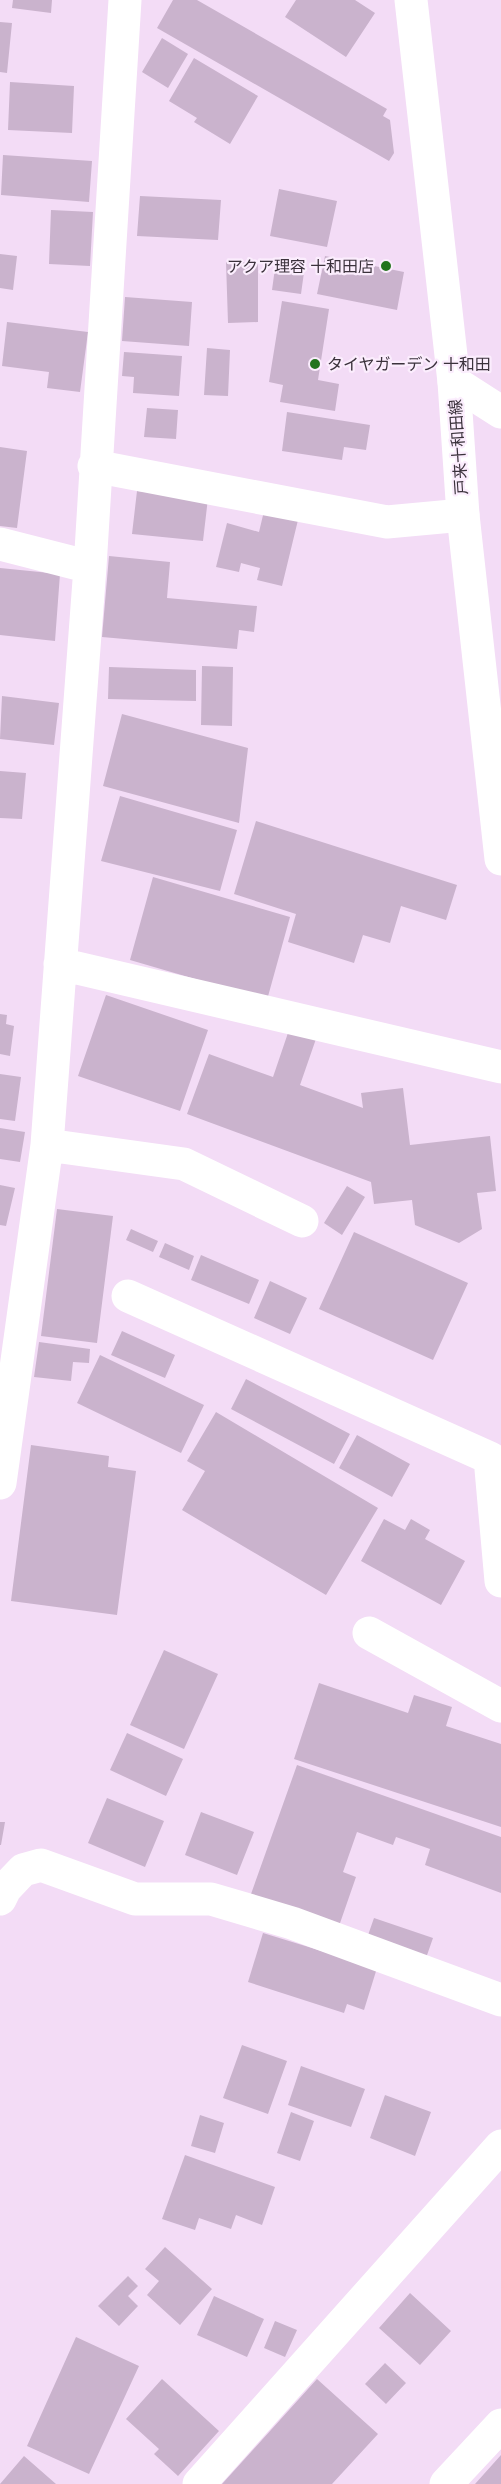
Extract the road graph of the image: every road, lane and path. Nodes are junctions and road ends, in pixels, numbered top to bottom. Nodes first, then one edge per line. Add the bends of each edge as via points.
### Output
1 (125, 0) edge
2 (411, 0) edge
3 (454, 382) junction
4 (501, 412) edge
5 (94, 466) junction
6 (463, 515) junction
7 (0, 544) edge
8 (90, 567) junction
9 (496, 772) edge
10 (501, 859) edge
11 (60, 964) junction
12 (501, 1067) edge
13 (47, 1145) junction
14 (302, 1221) dead end
15 (128, 1296) dead end
16 (0, 1483) edge
17 (501, 1575) edge
18 (369, 1633) dead end
19 (501, 1706) edge
20 (0, 1899) edge
21 (501, 2000) edge
22 (501, 2146) edge
23 (501, 2425) edge
24 (199, 2484) edge
25 (446, 2484) edge

1 - 5 street
2 - 3 street, 戸来十和田線
3 - 4 street
3 - 6 street, 戸来十和田線
5 - 6 street via 387,522
5 - 8 street
6 - 9 street, 戸来十和田線
7 - 8 street
8 - 11 street
9 - 10 street, 戸来十和田線
11 - 12 street
11 - 13 street
13 - 14 street via 184,1164
13 - 16 street
15 - 17 street via 490,1458
18 - 19 street
20 - 21 street via 23,1870 41,1865 135,1899 211,1899 292,1923
22 - 24 street
23 - 25 street

